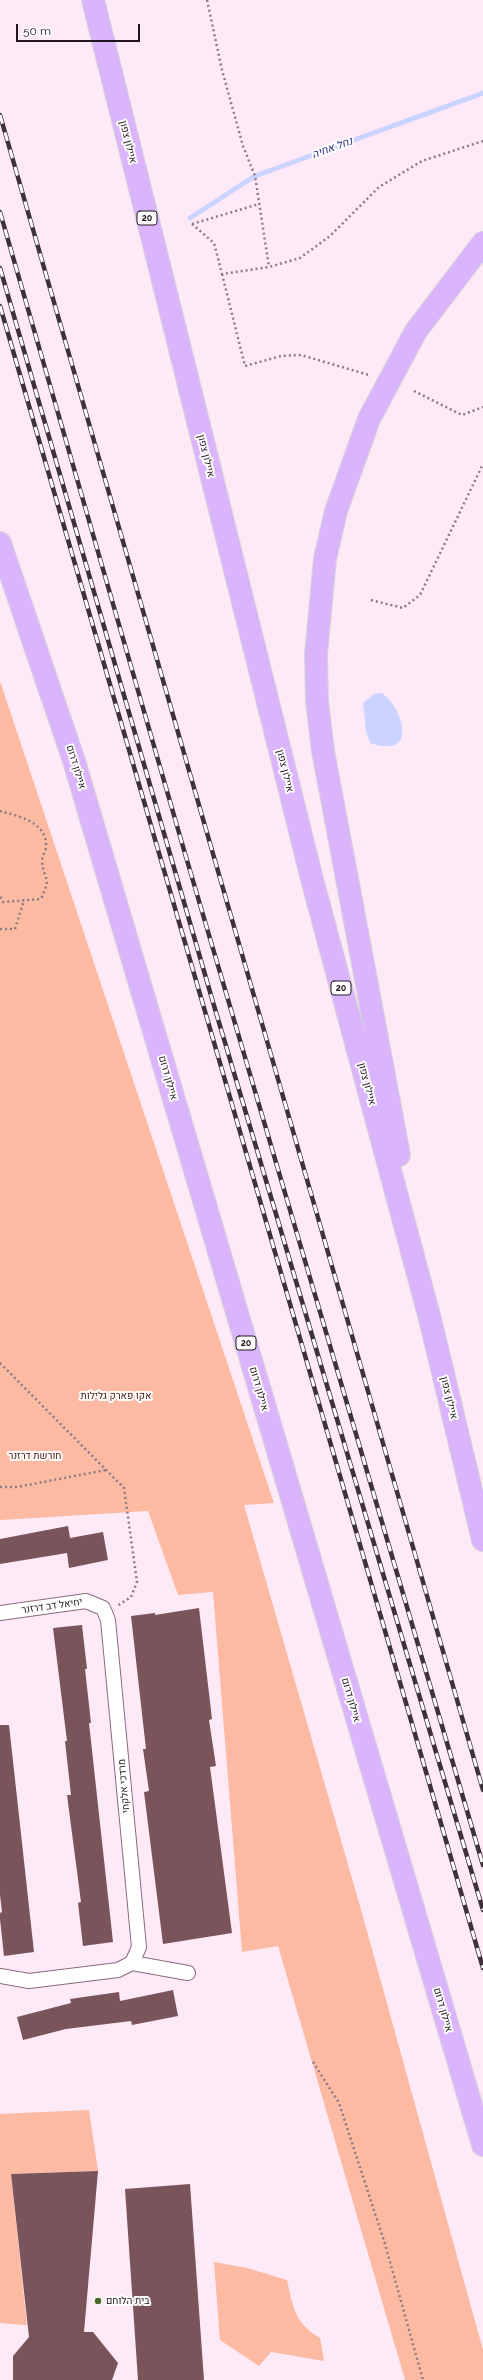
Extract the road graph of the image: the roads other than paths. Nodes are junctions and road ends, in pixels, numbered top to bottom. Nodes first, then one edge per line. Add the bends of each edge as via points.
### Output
1 (93, 0) edge
2 (105, 0) edge
3 (483, 243) edge
4 (201, 437) junction
5 (0, 543) edge
6 (430, 1319) junction
7 (483, 1540) edge
8 (103, 1608) joint
9 (5, 1612) edge
10 (132, 1963) junction
11 (188, 1973) dead end
12 (0, 1976) edge
13 (483, 2145) edge

1 - 4 highway, איילון צפון / 20
2 - 4 highway
3 - 6 highway via 416,331 369,419 336,511 325,559 316,654 317,701 323,751
4 - 6 highway, איילון צפון / 20 via 313,883
5 - 13 highway, איילון דרום / 20 via 74,761
6 - 7 highway, איילון צפון / 20
8 - 9 street, יחיאל דב דרזנר via 86,1600
8 - 10 street, מרדכי אלקחי via 108,1620 138,1947
10 - 11 street
10 - 12 street via 118,1970 30,1981

